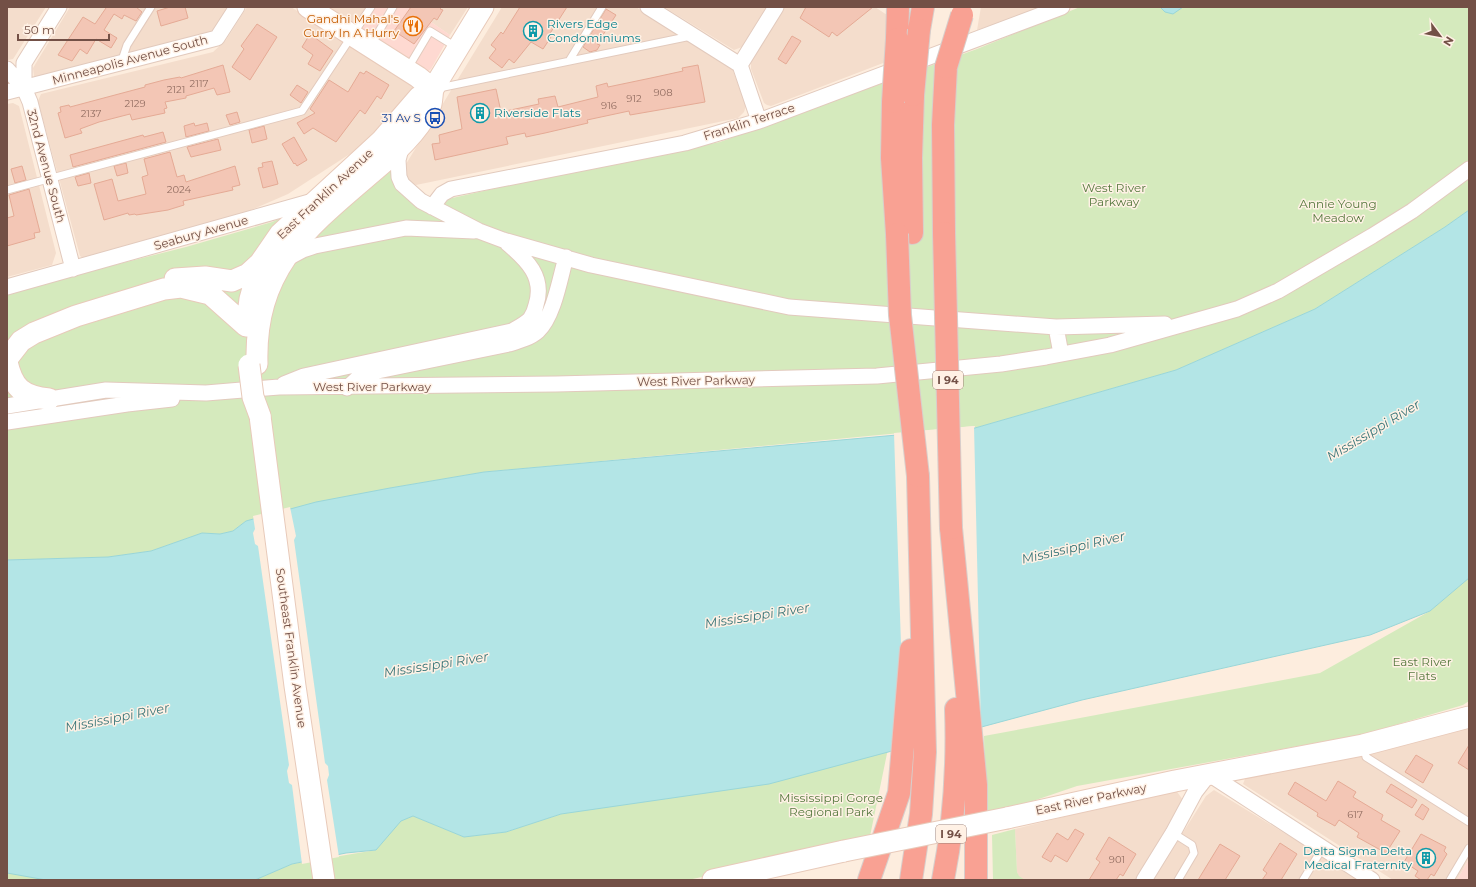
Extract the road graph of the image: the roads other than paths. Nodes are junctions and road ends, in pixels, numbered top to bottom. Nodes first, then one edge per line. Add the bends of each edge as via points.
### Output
1 (58, 7) edge
2 (151, 7) edge
3 (237, 7) edge
4 (308, 7) edge
5 (371, 7) edge
6 (394, 7) edge
7 (483, 7) edge
8 (602, 7) edge
9 (648, 7) edge
10 (776, 7) edge
11 (898, 7) edge
12 (923, 7) edge
13 (1062, 7) edge
14 (959, 12) edge
15 (693, 36) junction
16 (361, 41) junction
17 (458, 48) junction
18 (569, 61) junction
19 (121, 63) junction
20 (740, 65) junction
21 (7, 69) edge
22 (407, 70) junction
23 (24, 88) junction
24 (433, 89) junction
25 (7, 92) edge
26 (903, 98) junction
27 (760, 121) junction
28 (402, 145) junction
29 (1469, 169) edge
30 (50, 179) junction
31 (7, 190) edge
32 (316, 200) junction
33 (432, 207) junction
34 (479, 231) junction
35 (504, 240) junction
36 (566, 258) junction
37 (282, 262) junction
38 (260, 263) junction
39 (80, 267) junction
40 (7, 287) edge
41 (1182, 324) junction
42 (246, 326) junction
43 (1056, 327) junction
44 (7, 337) edge
45 (1061, 354) junction
46 (7, 358) edge
47 (7, 362) edge
48 (253, 364) junction
49 (279, 387) junction
50 (347, 388) junction
51 (206, 393) junction
52 (49, 399) junction
53 (7, 406) edge
54 (7, 422) edge
55 (951, 528) junction
56 (920, 558) junction
57 (1469, 717) edge
58 (1363, 745) junction
59 (1209, 774) junction
60 (1469, 822) edge
61 (1173, 833) junction
62 (1469, 848) edge
63 (1322, 849) junction
64 (976, 877) edge
65 (324, 880) edge
66 (713, 880) edge
67 (869, 880) edge
68 (911, 880) edge
69 (943, 880) edge
70 (1144, 880) edge
71 (1178, 880) edge
72 (1304, 880) edge
73 (1372, 880) edge
74 (1450, 880) edge

1 - 23 street via 24,63
2 - 19 lane via 127,45
3 - 19 street, Minneapolis Avenue South via 217,38
4 - 16 street
5 - 16 lane
6 - 16 lane
7 - 17 street, East Franklin Avenue
8 - 18 lane
9 - 15 street
10 - 20 street
11 - 26 highway, bridge via 897,39
12 - 26 highway, I 94, bridge
13 - 27 street, Franklin Terrace
14 - 55 highway, I 94, bridge via 945,75 944,232
15 - 18 lane
15 - 20 street
16 - 22 street
16 - 30 lane via 302,110
17 - 22 lane via 430,31
17 - 24 street, East Franklin Avenue
18 - 24 lane
19 - 23 street, Minneapolis Avenue South
20 - 27 street
21 - 23 street, 32nd Avenue South
22 - 24 street
23 - 25 street, Minneapolis Avenue South
23 - 30 street, 32nd Avenue South
24 - 28 street, East Franklin Avenue via 431,104
24 - 32 street, East Franklin Avenue via 419,97 381,141
26 - 56 highway, I 94, bridge via 910,158 904,234 918,476
27 - 33 street, Franklin Terrace via 685,143 451,189 436,199
28 - 33 street, West River Parkway via 398,170 402,184
28 - 37 street, East Franklin Avenue via 313,225
29 - 41 street, West River Parkway via 1412,211 1278,291 1237,309
30 - 31 lane
30 - 39 street, 32nd Avenue South
32 - 38 street, East Franklin Avenue via 280,234
32 - 39 street, Seabury Avenue
33 - 34 street, West River Parkway
34 - 35 street, West River Parkway
34 - 37 street, West River Parkway via 406,228 315,246
35 - 36 street, West River Parkway
35 - 49 street via 529,263 540,288 530,319 512,331 304,376 288,380
36 - 43 street, West River Parkway via 790,307
36 - 50 street via 551,308 538,331 509,344 368,373
37 - 48 street, East Franklin Avenue via 272,278 263,303
38 - 42 street, East Franklin Avenue
38 - 44 street via 248,274 232,280 186,277 120,291 43,318
39 - 40 street, Seabury Avenue
41 - 43 street, West River Parkway
41 - 45 street, West River Parkway via 1110,345
42 - 46 street via 210,294 181,287 164,289 76,316 34,334 21,341
42 - 48 street, East Franklin Avenue
43 - 45 street
45 - 50 street, West River Parkway via 1001,364 877,376
47 - 52 street via 12,379 19,389 26,395
48 - 65 street, Southeast Franklin Avenue, bridge via 253,397 260,416 295,686
49 - 50 street, West River Parkway
49 - 51 street, West River Parkway
51 - 52 street, West River Parkway via 106,390
51 - 54 street, West River Parkway via 188,398
52 - 53 street, West River Parkway
55 - 64 highway via 976,785
55 - 69 highway, I 94 via 957,720 950,837
56 - 67 highway via 898,793
56 - 68 highway, I 94 via 925,730 923,791
57 - 58 street, East River Parkway
58 - 59 street, East River Parkway
58 - 60 lane via 1366,757
59 - 61 street via 1195,792
59 - 63 street
59 - 66 street, East River Parkway, bridge
61 - 70 street
61 - 71 lane via 1192,845 1194,853
62 - 74 lane
63 - 72 lane
63 - 73 street

